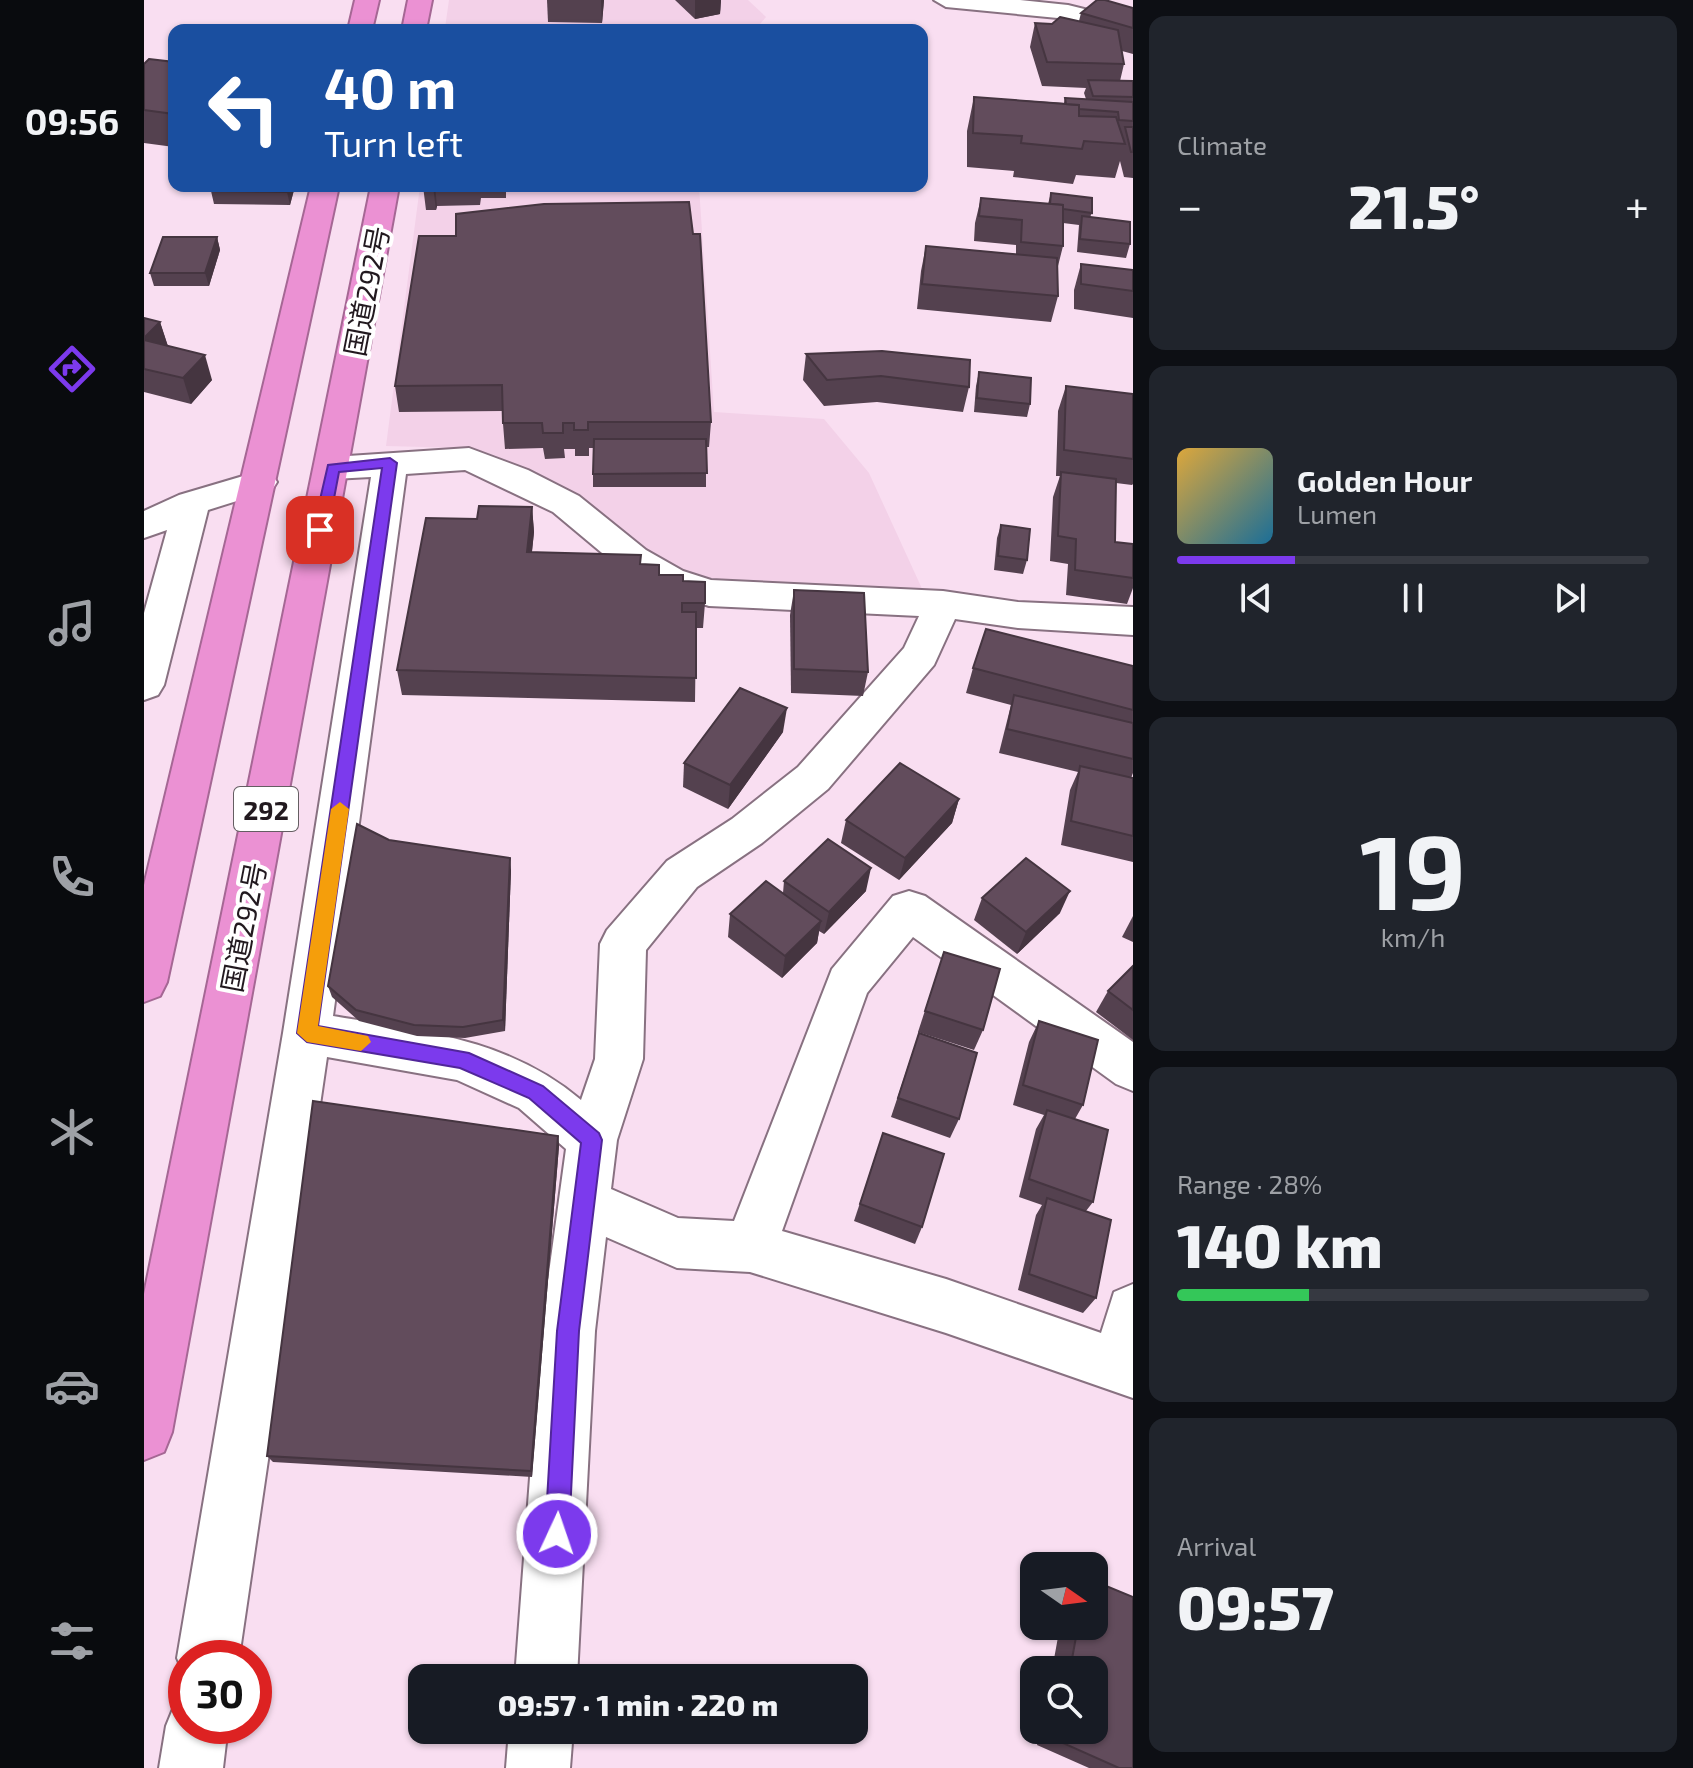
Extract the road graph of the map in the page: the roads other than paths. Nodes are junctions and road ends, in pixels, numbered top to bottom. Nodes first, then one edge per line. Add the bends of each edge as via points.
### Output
1 (367, 0) edge
2 (420, 0) edge
3 (946, 0) edge
4 (361, 24) edge
5 (415, 24) edge
6 (1133, 28) edge
7 (324, 192) edge
8 (384, 192) edge
9 (390, 463) junction
10 (333, 468) junction
11 (260, 482) junction
12 (192, 503) junction
13 (144, 526) edge
14 (943, 604) junction
15 (1133, 621) edge
16 (144, 685) edge
17 (144, 982) edge
18 (307, 1033) junction
19 (1133, 1069) edge
20 (592, 1140) junction
21 (585, 1203) junction
22 (750, 1247) junction
23 (1133, 1311) edge
24 (1127, 1368) edge
25 (144, 1432) edge
26 (211, 1640) edge
27 (547, 1664) edge
28 (194, 1744) edge
29 (191, 1768) edge

1 - 4 highway
2 - 5 highway
3 - 6 street via 1068,12
7 - 11 highway
8 - 10 highway, 国道292号 / 292
9 - 10 street
9 - 14 street via 469,459 516,478 566,504 633,559 670,580 709,593
9 - 18 street
10 - 25 highway, 国道292号 / 292
11 - 12 street
11 - 17 highway
12 - 13 street
12 - 16 street
14 - 15 street via 1018,615
14 - 20 street via 920,655 813,778 682,874 623,944 619,1059
18 - 20 street via 462,1059 536,1092
18 - 26 street
19 - 22 street via 909,909 848,983
20 - 21 street
21 - 22 street via 677,1243
21 - 27 street via 568,1331
22 - 24 street
23 - 24 street
28 - 29 street

